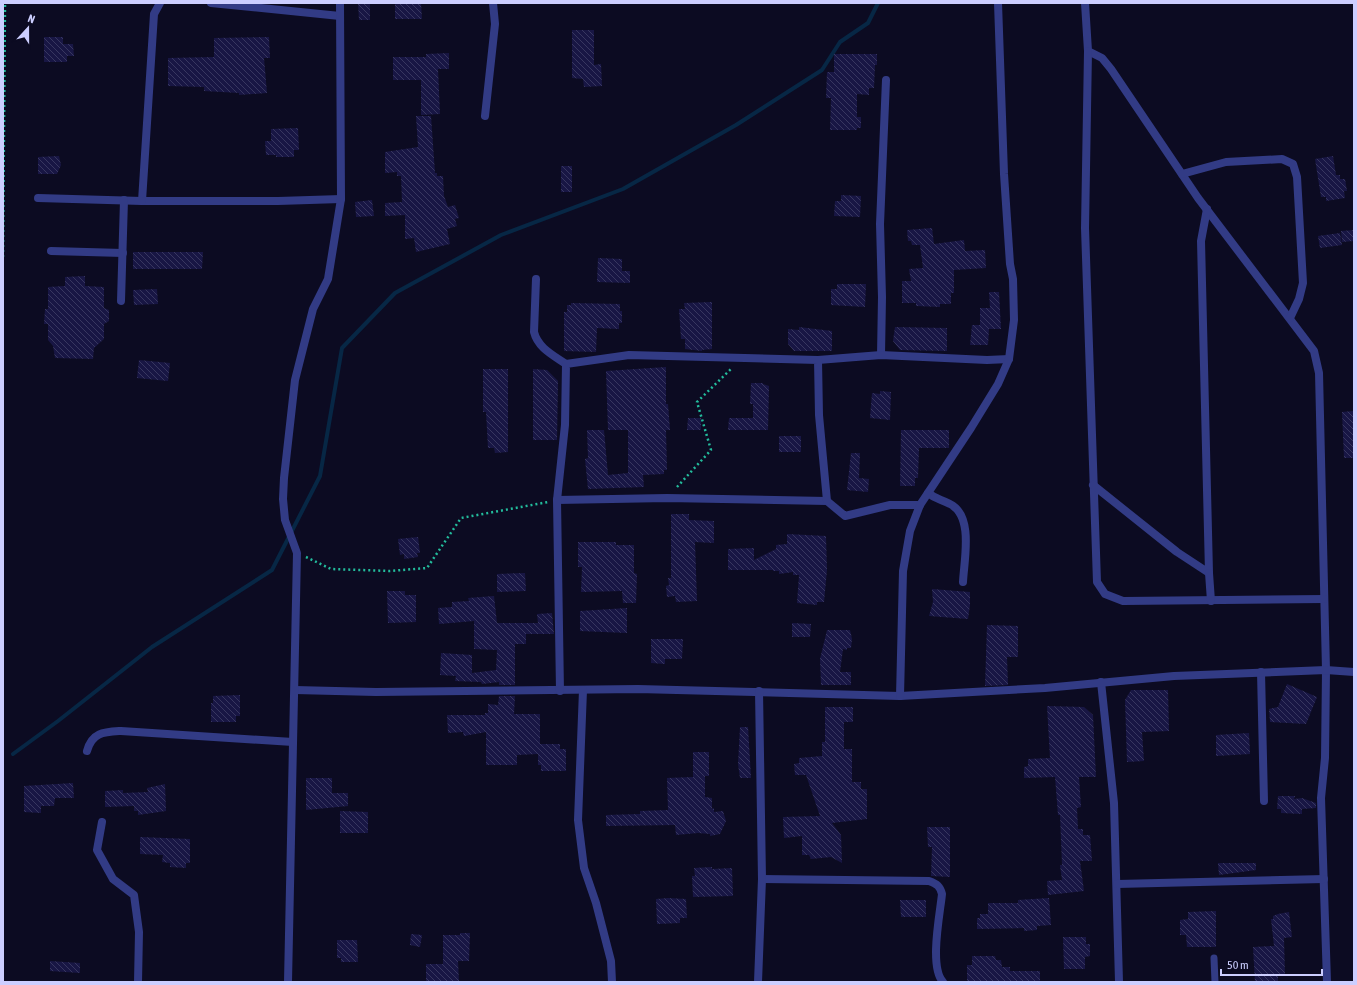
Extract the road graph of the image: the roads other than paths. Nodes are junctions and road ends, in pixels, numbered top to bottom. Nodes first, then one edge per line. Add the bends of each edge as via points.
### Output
1 (160, 3) edge
2 (211, 3) edge
3 (340, 3) edge
4 (493, 3) edge
5 (998, 3) edge
6 (1085, 3) edge
7 (340, 16) junction
8 (1088, 52) junction
9 (886, 80) dead end
10 (485, 116) dead end
11 (1182, 174) junction
12 (38, 198) dead end
13 (341, 199) junction
14 (124, 200) junction
15 (142, 201) junction
16 (1207, 209) junction
17 (51, 251) dead end
18 (123, 253) junction
19 (536, 279) dead end
20 (121, 302) dead end
21 (1290, 318) junction
22 (881, 355) junction
23 (1009, 359) junction
24 (818, 360) junction
25 (566, 364) junction
26 (1093, 485) junction
27 (928, 493) junction
28 (557, 500) junction
29 (827, 501) junction
30 (920, 505) junction
31 (1209, 573) junction
32 (963, 582) dead end
33 (1324, 599) junction
34 (1211, 601) junction
35 (1326, 670) junction
36 (1261, 672) junction
37 (1354, 672) edge
38 (1101, 682) junction
39 (295, 690) junction
40 (583, 690) junction
41 (560, 691) junction
42 (759, 691) junction
43 (900, 696) junction
44 (293, 742) junction
45 (87, 751) dead end
46 (1264, 801) dead end
47 (102, 822) dead end
48 (762, 879) junction
49 (1324, 879) junction
50 (1117, 884) junction
51 (1214, 958) dead end
52 (138, 982) edge
53 (288, 982) edge
54 (612, 982) edge
55 (758, 982) edge
56 (943, 982) edge
57 (1119, 982) edge
58 (1215, 982) edge
59 (1327, 982) edge

1 - 15 street via 154,14
2 - 7 street
3 - 7 street
4 - 10 street via 495,24
5 - 23 street via 1004,174 1013,278 1014,320
6 - 8 street
7 - 13 street
8 - 11 street via 1102,58 1111,69
8 - 26 street via 1085,228
9 - 22 street via 880,224
11 - 16 street
11 - 21 street via 1226,162 1282,159 1293,164 1297,177 1303,283
12 - 14 street
13 - 15 street
13 - 39 street via 328,279 313,309 294,380 284,478 285,520 297,553
14 - 15 street
14 - 18 street
16 - 21 street
16 - 31 street via 1201,241
17 - 18 street
18 - 20 street
19 - 25 street via 536,340
21 - 33 street via 1314,350 1319,373
22 - 23 street
22 - 24 street
23 - 27 street via 998,384
24 - 25 street via 629,356
24 - 29 street via 819,415
25 - 28 street via 564,425
26 - 31 street via 1177,552
26 - 34 street via 1097,582 1105,594 1123,601
27 - 30 street
27 - 32 street via 938,500 951,504 962,516 966,529
28 - 29 street via 667,498
28 - 41 street
29 - 30 street via 844,516 890,505
30 - 43 street via 910,531 903,572
31 - 34 street
33 - 34 street
33 - 35 street
35 - 36 street
35 - 37 street
35 - 49 street via 1322,798
36 - 38 street
36 - 46 street
38 - 43 street via 1045,688
38 - 50 street via 1114,803
39 - 41 street
39 - 44 street
40 - 41 street
40 - 42 street
40 - 54 street via 578,820 584,868 611,961
42 - 43 street
42 - 48 street
44 - 45 street via 121,731 104,732 95,736 89,742
44 - 53 street
47 - 52 street via 97,850 113,879 134,895 139,932
48 - 55 street
48 - 56 street via 936,883 942,894 935,965
49 - 50 street
49 - 59 street
50 - 57 street
51 - 58 lane

